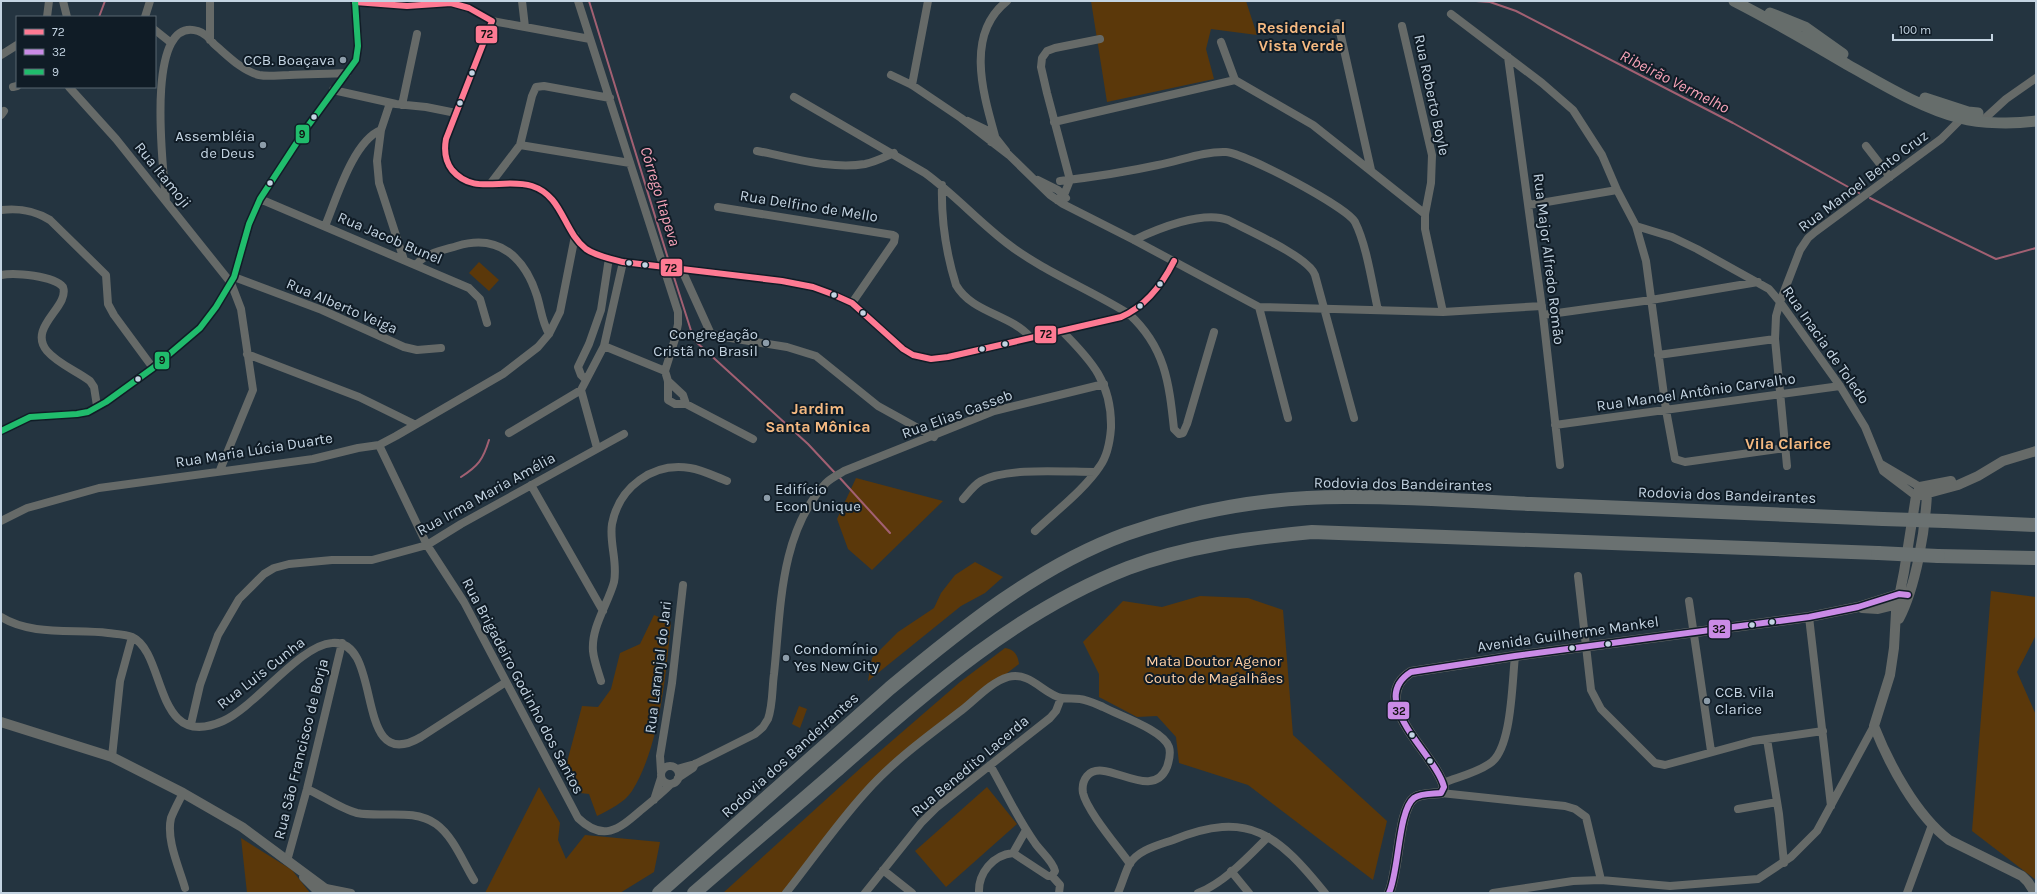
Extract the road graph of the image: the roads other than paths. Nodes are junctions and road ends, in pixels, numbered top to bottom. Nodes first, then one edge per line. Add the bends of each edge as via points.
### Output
1 (49, 1) edge
2 (63, 1) edge
3 (150, 1) edge
4 (210, 1) edge
5 (355, 1) edge
6 (522, 1) edge
7 (578, 1) edge
8 (928, 1) edge
9 (1007, 1) edge
10 (1734, 1) edge
11 (1748, 1) edge
12 (1451, 14) dead end
13 (47, 16) edge
14 (67, 16) edge
15 (145, 16) edge
16 (492, 21) junction
17 (1338, 23) dead end
18 (1402, 26) dead end
19 (525, 27) junction
20 (1805, 27) junction
21 (156, 31) edge
22 (417, 34) dead end
23 (1797, 36) junction
24 (590, 39) junction
25 (1100, 39) dead end
26 (210, 40) junction
27 (170, 42) junction
28 (1220, 42) dead end
29 (16, 46) edge
30 (1, 55) edge
31 (1508, 58) junction
32 (347, 73) junction
33 (891, 75) dead end
34 (2036, 78) edge
35 (1235, 80) junction
36 (912, 84) junction
37 (69, 88) edge
38 (333, 90) junction
39 (794, 97) dead end
40 (610, 98) junction
41 (390, 103) junction
42 (402, 104) junction
43 (987, 105) junction
44 (456, 113) junction
45 (2036, 115) edge
46 (1965, 116) junction
47 (1985, 118) junction
48 (2036, 121) edge
49 (1054, 122) junction
50 (381, 130) junction
51 (981, 130) junction
52 (993, 139) junction
53 (520, 145) junction
54 (1866, 146) dead end
55 (757, 151) dead end
56 (894, 153) junction
57 (630, 163) junction
58 (1064, 163) junction
59 (1371, 170) junction
60 (1890, 177) junction
61 (1070, 180) junction
62 (491, 183) junction
63 (942, 185) junction
64 (1054, 188) junction
65 (1617, 190) junction
66 (1060, 198) junction
67 (260, 199) junction
68 (166, 201) junction
69 (1529, 205) junction
70 (718, 207) dead end
71 (1, 210) edge
72 (1425, 214) junction
73 (325, 226) junction
74 (1636, 226) junction
75 (575, 236) junction
76 (1134, 240) junction
77 (609, 258) junction
78 (404, 260) junction
79 (1174, 261) junction
80 (623, 262) junction
81 (416, 264) junction
82 (664, 266) junction
83 (678, 267) junction
84 (1, 275) edge
85 (233, 280) junction
86 (1758, 282) junction
87 (1652, 300) junction
88 (1780, 302) junction
89 (852, 303) junction
90 (1542, 306) junction
91 (1259, 307) junction
92 (1324, 309) junction
93 (1378, 310) junction
94 (1443, 312) junction
95 (1129, 314) junction
96 (1543, 315) junction
97 (487, 324) dead end
98 (1062, 331) junction
99 (1214, 332) dead end
100 (549, 334) junction
101 (1030, 337) junction
102 (1775, 339) junction
103 (604, 346) junction
104 (441, 348) dead end
105 (247, 354) junction
106 (1658, 355) junction
107 (153, 368) junction
108 (665, 371) junction
109 (586, 379) junction
110 (668, 381) junction
111 (1104, 384) junction
112 (1840, 386) junction
113 (581, 390) junction
114 (1780, 395) junction
115 (686, 404) junction
116 (97, 406) junction
117 (1666, 410) junction
118 (1288, 418) dead end
119 (1354, 418) dead end
120 (414, 424) junction
121 (1555, 425) junction
122 (1, 431) edge
123 (509, 433) dead end
124 (624, 434) dead end
125 (934, 437) junction
126 (753, 439) dead end
127 (379, 445) junction
128 (597, 448) junction
129 (1785, 448) junction
130 (2036, 451) edge
131 (1560, 465) dead end
132 (1787, 466) dead end
133 (220, 470) junction
134 (1095, 472) junction
135 (728, 481) dead end
136 (530, 485) junction
137 (1921, 492) junction
138 (963, 499) dead end
139 (1, 521) edge
140 (2036, 525) edge
141 (1035, 531) dead end
142 (427, 545) junction
143 (2036, 558) edge
144 (1578, 576) dead end
145 (683, 585) dead end
146 (1902, 599) junction
147 (1689, 601) dead end
148 (603, 611) junction
149 (1, 617) edge
150 (1809, 617) junction
151 (1694, 632) junction
152 (132, 637) junction
153 (342, 643) junction
154 (1585, 646) junction
155 (1515, 656) junction
156 (601, 681) dead end
157 (506, 682) junction
158 (1061, 698) junction
159 (1, 722) edge
160 (191, 724) junction
161 (1874, 726) junction
162 (1823, 730) junction
163 (1767, 739) junction
164 (1711, 751) junction
165 (661, 752) junction
166 (112, 757) junction
167 (990, 765) junction
168 (675, 771) junction
169 (661, 775) junction
170 (671, 784) junction
171 (1442, 788) junction
172 (308, 789) junction
173 (183, 793) junction
174 (654, 800) junction
175 (1777, 802) junction
176 (1832, 807) junction
177 (1738, 810) dead end
178 (1932, 825) junction
179 (1026, 830) junction
180 (1268, 837) junction
181 (1013, 853) junction
182 (287, 862) junction
183 (1784, 863) junction
184 (1130, 864) junction
185 (883, 870) junction
186 (1231, 871) junction
187 (1052, 876) junction
188 (474, 880) dead end
189 (1601, 880) junction
190 (185, 888) dead end
191 (326, 891) edge
192 (351, 893) edge
193 (658, 893) edge
194 (694, 893) edge
195 (786, 893) edge
196 (865, 893) edge
197 (912, 893) edge
198 (979, 893) edge
199 (1059, 893) edge
200 (1118, 893) edge
201 (1198, 893) edge
202 (1249, 893) edge
203 (1326, 893) edge
204 (1389, 893) edge
205 (1493, 893) edge
206 (1907, 893) edge
207 (2035, 893) edge

1 - 13 street
2 - 14 street
3 - 15 street
4 - 26 street
5 - 16 street via 407,6 451,3 469,8
5 - 32 street via 358,53
6 - 19 street
7 - 24 street
8 - 36 street
9 - 43 street via 992,17 984,41 980,64
10 - 23 main road
11 - 20 main road via 1769,13
12 - 31 street
16 - 19 street
16 - 44 street
17 - 59 street
18 - 72 street, Rua Roberto Boyle via 1432,155 1431,183
19 - 24 street
20 - 23 main road
20 - 46 main road via 1872,72
21 - 27 street
22 - 42 street
23 - 46 main road via 1893,90 1927,106
24 - 40 street
25 - 49 street via 1055,48 1047,51 1042,58 1041,67
26 - 27 street via 203,33 191,29
26 - 32 street via 245,69 259,75
27 - 68 street via 161,81 160,104
28 - 35 street
29 - 30 street
31 - 65 street via 1542,83 1572,110 1602,155
31 - 69 street, Rua Major Alfredo Romão
32 - 38 street
33 - 36 street
34 - 47 street
35 - 49 street
35 - 59 street via 1313,125
36 - 51 street
37 - 68 street, Rua Itamoji via 116,139
38 - 41 street
38 - 67 street
39 - 56 street
40 - 53 street via 539,86 532,96
40 - 57 street
41 - 42 street
41 - 50 street
42 - 44 street
43 - 51 street
43 - 52 street
44 - 62 street via 444,147 450,167 464,181 480,185
45 - 47 main road
46 - 47 main road
46 - 60 street, Rua Manoel Bento Cruz via 1941,139
47 - 48 main road via 2018,122
49 - 58 street
50 - 73 street via 370,137 353,162
50 - 78 street via 377,169 379,183
51 - 52 street
52 - 64 street via 1034,179
53 - 57 street
53 - 62 street
54 - 60 street
55 - 56 street via 829,164 853,165 876,161
56 - 63 street
57 - 82 street
58 - 61 street
58 - 64 street
59 - 72 street
60 - 88 street, Rua Manoel Bento Cruz via 1808,238 1800,250
61 - 64 street
61 - 66 street
61 - 93 street via 1157,166 1213,153 1226,152 1244,156 1339,208 1352,218 1366,257
62 - 75 street via 519,183 540,189 559,207
63 - 95 street via 974,216 1009,244
63 - 101 street via 944,234 956,286 960,293 985,310 1017,324
64 - 66 street
65 - 69 street
65 - 74 street
66 - 76 street via 1076,210
67 - 73 street, Rua Jacob Bunel
67 - 85 street via 249,224
68 - 85 street, Rua Itamoji
69 - 90 street, Rua Major Alfredo Romão
70 - 89 street, Rua Delfino de Mello via 824,225 884,232 895,236 894,242
71 - 107 street via 28,210 40,214 50,220 101,269 107,280 107,295 114,315
72 - 94 street, Rua Roberto Boyle via 1427,240
73 - 78 street, Rua Jacob Bunel
74 - 86 street, Rua Inacia de Toledo via 1672,237
74 - 87 street via 1646,261
75 - 77 street via 587,250
75 - 100 street, Rua Maria Lúcia Duarte via 564,299
76 - 79 street
76 - 92 street via 1153,231 1196,219 1222,217 1310,266
77 - 80 street
77 - 109 street via 601,310 578,367
78 - 81 street, Rua Jacob Bunel
79 - 91 street
79 - 95 street via 1159,288
80 - 82 street
80 - 103 street
81 - 97 street, Rua Jacob Bunel via 476,293 483,306
81 - 100 street via 426,257 463,244 486,242 507,250 523,267 532,282
82 - 83 street
82 - 108 street via 678,312 675,339
83 - 89 street via 813,287
83 - 125 street via 710,332 718,336 787,347 812,354 878,406
84 - 116 street via 16,274 45,279 63,287 64,294 45,324 44,346 53,357 90,381 94,387
85 - 104 street, Rua Alberto Veiga via 322,310 404,347 428,350
85 - 105 street via 241,310
85 - 107 street via 200,328
86 - 87 street
86 - 88 street, Rua Inacia de Toledo
87 - 96 street
87 - 106 street
88 - 102 street, Rua Manoel Bento Cruz via 1776,316
88 - 112 street, Rua Inacia de Toledo
89 - 101 street via 903,349 921,358 948,357
90 - 94 street
90 - 96 street, Rua Major Alfredo Romão
91 - 92 street
91 - 118 street
92 - 93 street
92 - 119 street
93 - 94 street
95 - 98 street
95 - 99 street via 1142,325 1156,347 1167,379 1174,429 1179,434 1183,433 1187,424
96 - 121 street, Rua Major Alfredo Romão
98 - 101 street
98 - 111 street via 1090,360
100 - 120 street, Rua Maria Lúcia Duarte via 538,347 503,374
102 - 106 street
102 - 114 street, Rua Manoel Bento Cruz
103 - 108 street
103 - 109 street
105 - 120 street via 358,397
105 - 133 street via 253,394
106 - 117 street
107 - 116 street
108 - 110 street
109 - 113 street
110 - 115 street via 684,395
110 - 115 street via 668,400
111 - 125 street, Rua Elias Casseb via 994,411
111 - 134 street via 1111,413 1111,435 1104,459
112 - 114 street, Rua Manoel Antônio Carvalho
112 - 137 street, Rua Inacia de Toledo via 1865,427 1884,471
113 - 123 street
113 - 128 street
114 - 117 street, Rua Manoel Antônio Carvalho
114 - 129 street, Rua Manoel Bento Cruz
115 - 126 street
116 - 122 street via 88,412 77,414 30,417
117 - 121 street, Rua Manoel Antônio Carvalho
117 - 129 street via 1673,455 1679,461
120 - 127 street, Rua Maria Lúcia Duarte
121 - 131 street, Rua Major Alfredo Romão
124 - 128 street, Rua Irma Maria Amélia
125 - 168 street, Rua Elias Casseb via 843,472 828,482 812,500 792,543 785,578 768,719 754,734 695,764
127 - 133 street, Rua Maria Lúcia Duarte via 312,459
127 - 142 street, Rua Brigadeiro Godinho dos Santos
128 - 136 street, Rua Irma Maria Amélia
129 - 132 street, Rua Manoel Bento Cruz
130 - 137 street via 2003,461 1965,481 1956,480
133 - 139 street, Rua Maria Lúcia Duarte via 99,488 27,508
134 - 138 street via 1028,472 1003,475 980,482
134 - 141 street
135 - 148 street via 692,468 671,467 651,472 630,487 612,525 615,572
136 - 142 street, Rua Irma Maria Amélia
136 - 148 street
137 - 146 street via 1904,572
140 - 193 highway, Rodovia dos Bandeirantes, bridge via 1352,496 1246,504 1185,516 1124,535 1056,566 996,606 890,688
142 - 157 street, Rua Brigadeiro Godinho dos Santos via 464,602
142 - 160 street, Rua Irma Maria Amélia via 372,560 289,564 264,574 238,599 218,635 200,685
143 - 194 highway, bridge via 1312,532 1248,538 1194,548 1129,568 1082,588 1032,615 982,648 908,707
144 - 154 street
145 - 165 street, Rua Laranjal do Jari
146 - 150 street, Avenida Guilherme Mankel via 1878,609 1867,610 1858,607
146 - 161 street via 1894,628 1890,675
147 - 151 street
148 - 156 street via 593,650
149 - 152 street via 19,625
150 - 151 street, Avenida Guilherme Mankel
150 - 162 street
151 - 154 street, Avenida Guilherme Mankel
151 - 164 street
152 - 160 street, Rua Luis Cunha via 149,657 168,706 176,716
152 - 166 street via 120,681
153 - 157 street via 353,650 380,733 388,742 398,746 415,741
153 - 160 street, Rua Luis Cunha via 320,645 234,716 216,724
153 - 172 street, Rua São Francisco de Borja
154 - 155 street, Avenida Guilherme Mankel
154 - 164 street via 1594,699 1600,709 1649,760 1654,764 1665,765
155 - 171 street via 1507,727 1501,752 1490,764
155 - 171 street, Avenida Guilherme Mankel via 1411,672 1399,682 1395,694 1399,714
157 - 174 street, Rua Brigadeiro Godinho dos Santos via 575,813 582,821 601,830 618,829
158 - 167 street, Rua Benedito Lacerda via 1050,718
158 - 184 street via 1095,703 1157,733 1169,747 1166,770 1154,780 1134,780 1101,771 1090,773 1084,780 1085,798
158 - 195 street via 1025,678 1008,677 997,682 902,757 865,793
159 - 166 street
161 - 176 street
161 - 178 street via 1897,773
162 - 163 street
162 - 176 street
163 - 164 street
163 - 175 street
165 - 168 street, Rua Laranjal do Jari
165 - 169 street, Rua Laranjal do Jari
166 - 173 street
167 - 179 street
167 - 185 street, Rua Benedito Lacerda via 937,807
168 - 169 street via 666,767
168 - 170 street, Rua Brigadeiro Godinho dos Santos
169 - 170 street via 665,782
169 - 174 street
170 - 174 street, Rua Brigadeiro Godinho dos Santos
171 - 189 street via 1565,806 1578,811 1586,817 1588,823
171 - 204 street via 1421,795 1410,804
172 - 182 street, Rua São Francisco de Borja
172 - 188 street via 356,812 419,817 435,824 445,833
173 - 182 street via 242,827
173 - 190 street via 171,819 170,828
175 - 177 street
175 - 183 street
176 - 183 street via 1817,831
178 - 206 street
178 - 207 street via 1949,840 2022,876
179 - 181 street
179 - 187 street via 1054,868
180 - 184 street via 1235,826 1210,828 1150,849 1138,855
180 - 186 street
180 - 203 street via 1285,848
181 - 187 street via 1044,874
181 - 198 street via 1001,855 986,869 981,878
182 - 191 street via 301,872 306,880
183 - 189 street via 1752,881 1670,886
184 - 200 street
185 - 196 street, Rua Benedito Lacerda
185 - 197 street
186 - 201 street
186 - 202 street
187 - 199 street via 1060,885
189 - 205 street via 1572,881
191 - 192 street

